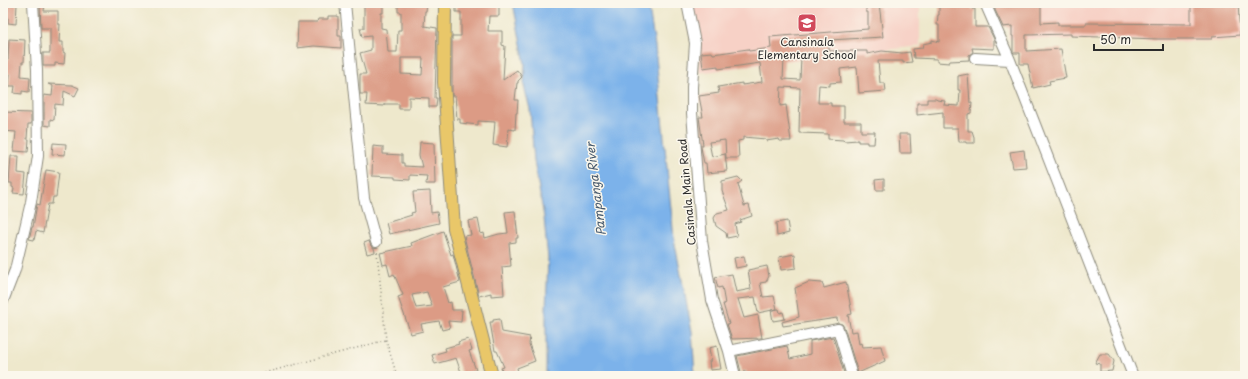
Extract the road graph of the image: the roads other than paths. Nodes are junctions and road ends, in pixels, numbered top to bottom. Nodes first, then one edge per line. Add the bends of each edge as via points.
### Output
1 (33, 3) edge
2 (345, 3) edge
3 (445, 3) edge
4 (687, 3) edge
5 (985, 3) edge
6 (975, 58) dead end
7 (1010, 60) junction
8 (376, 242) road end
9 (3, 301) edge
10 (729, 351) junction
11 (492, 376) edge
12 (735, 376) edge
13 (852, 376) edge
14 (1132, 376) edge

1 - 9 street via 38,156 31,202 17,262
2 - 8 street via 364,198
3 - 11 main road via 444,82 454,228
4 - 10 street, Casinala Main Road via 695,43 692,113 702,241 712,300
5 - 7 street
6 - 7 street
7 - 14 street
10 - 12 street, Casinala Main Road
10 - 13 street via 838,329

